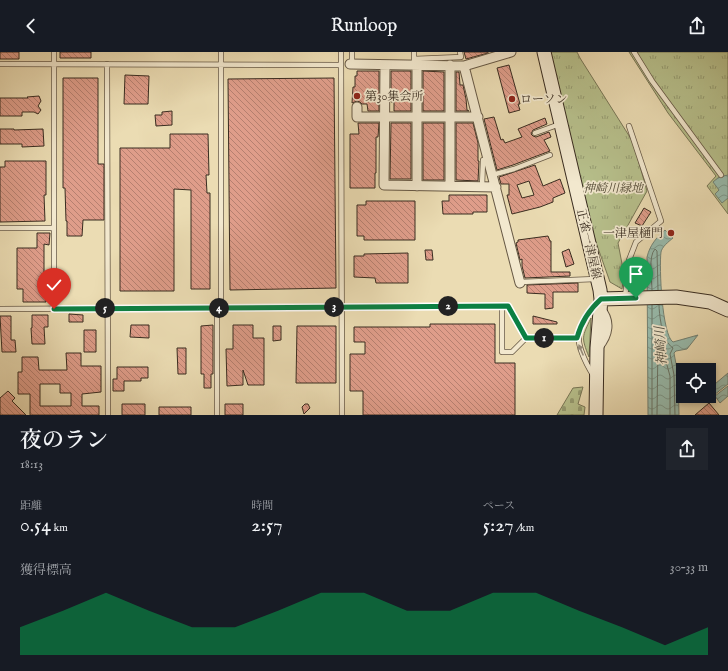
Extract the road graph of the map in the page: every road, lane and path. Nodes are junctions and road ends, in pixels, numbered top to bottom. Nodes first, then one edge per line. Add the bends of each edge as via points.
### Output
1 (54, 52) edge
2 (221, 52) edge
3 (341, 52) edge
4 (352, 52) edge
5 (414, 52) edge
6 (460, 52) edge
7 (511, 52) edge
8 (544, 52) edge
9 (634, 52) edge
10 (415, 63) junction
11 (0, 64) edge
12 (54, 64) junction
13 (107, 64) junction
14 (348, 64) junction
15 (221, 65) junction
16 (385, 65) junction
17 (450, 65) junction
18 (464, 66) junction
19 (357, 107) dead end
20 (450, 116) junction
21 (383, 117) junction
22 (417, 117) junction
23 (478, 117) junction
24 (561, 124) junction
25 (629, 126) dead end
26 (535, 133) dead end
27 (550, 155) dead end
28 (483, 160) dead end
29 (492, 175) junction
30 (721, 175) dead end
31 (417, 186) junction
32 (450, 186) junction
33 (482, 187) junction
34 (496, 187) junction
35 (0, 228) edge
36 (54, 228) junction
37 (598, 279) junction
38 (520, 283) joint
39 (630, 299) junction
40 (601, 304) junction
41 (502, 306) junction
42 (342, 307) junction
43 (108, 308) junction
44 (219, 308) junction
45 (0, 309) edge
46 (54, 309) junction
47 (728, 310) edge
48 (526, 338) junction
49 (577, 338) junction
50 (596, 380) junction
51 (108, 415) edge
52 (217, 415) edge
53 (342, 415) edge
54 (596, 415) edge

1 - 12 lane
2 - 15 lane
3 - 14 lane
4 - 14 lane
5 - 10 lane
6 - 10 lane via 461,57
7 - 18 street
8 - 24 main road, 正雀一津屋線
9 - 30 lane via 652,81
10 - 16 street
10 - 17 street
10 - 22 street
11 - 12 lane
12 - 13 lane
12 - 36 lane
13 - 15 lane
13 - 43 lane
14 - 15 lane
14 - 16 street
14 - 42 lane
15 - 44 lane
16 - 21 street
17 - 18 street
17 - 20 street
18 - 23 street
19 - 21 street via 357,117
20 - 22 street
20 - 23 street
20 - 32 street
21 - 22 street
21 - 31 street via 384,185
22 - 31 street
23 - 29 street
24 - 26 lane
24 - 37 main road, 正雀一津屋線
25 - 39 lane via 661,221 636,242 629,260
27 - 29 lane
28 - 33 lane
29 - 34 street
31 - 32 street
32 - 33 street
33 - 34 street
34 - 38 street
35 - 36 lane
36 - 46 lane
37 - 38 lane
37 - 40 main road, 正雀一津屋線
39 - 40 main road
39 - 47 main road via 676,297 710,302
40 - 49 lane via 591,308
40 - 50 main road, 正雀一津屋線
41 - 42 lane
41 - 48 lane via 508,306
41 - 48 lane via 502,352 512,352
42 - 44 lane
42 - 53 lane
43 - 44 lane
43 - 46 lane
43 - 51 lane
44 - 52 lane
45 - 46 lane
48 - 49 lane
50 -> 49 lane
50 - 54 main road, 正雀一津屋線

